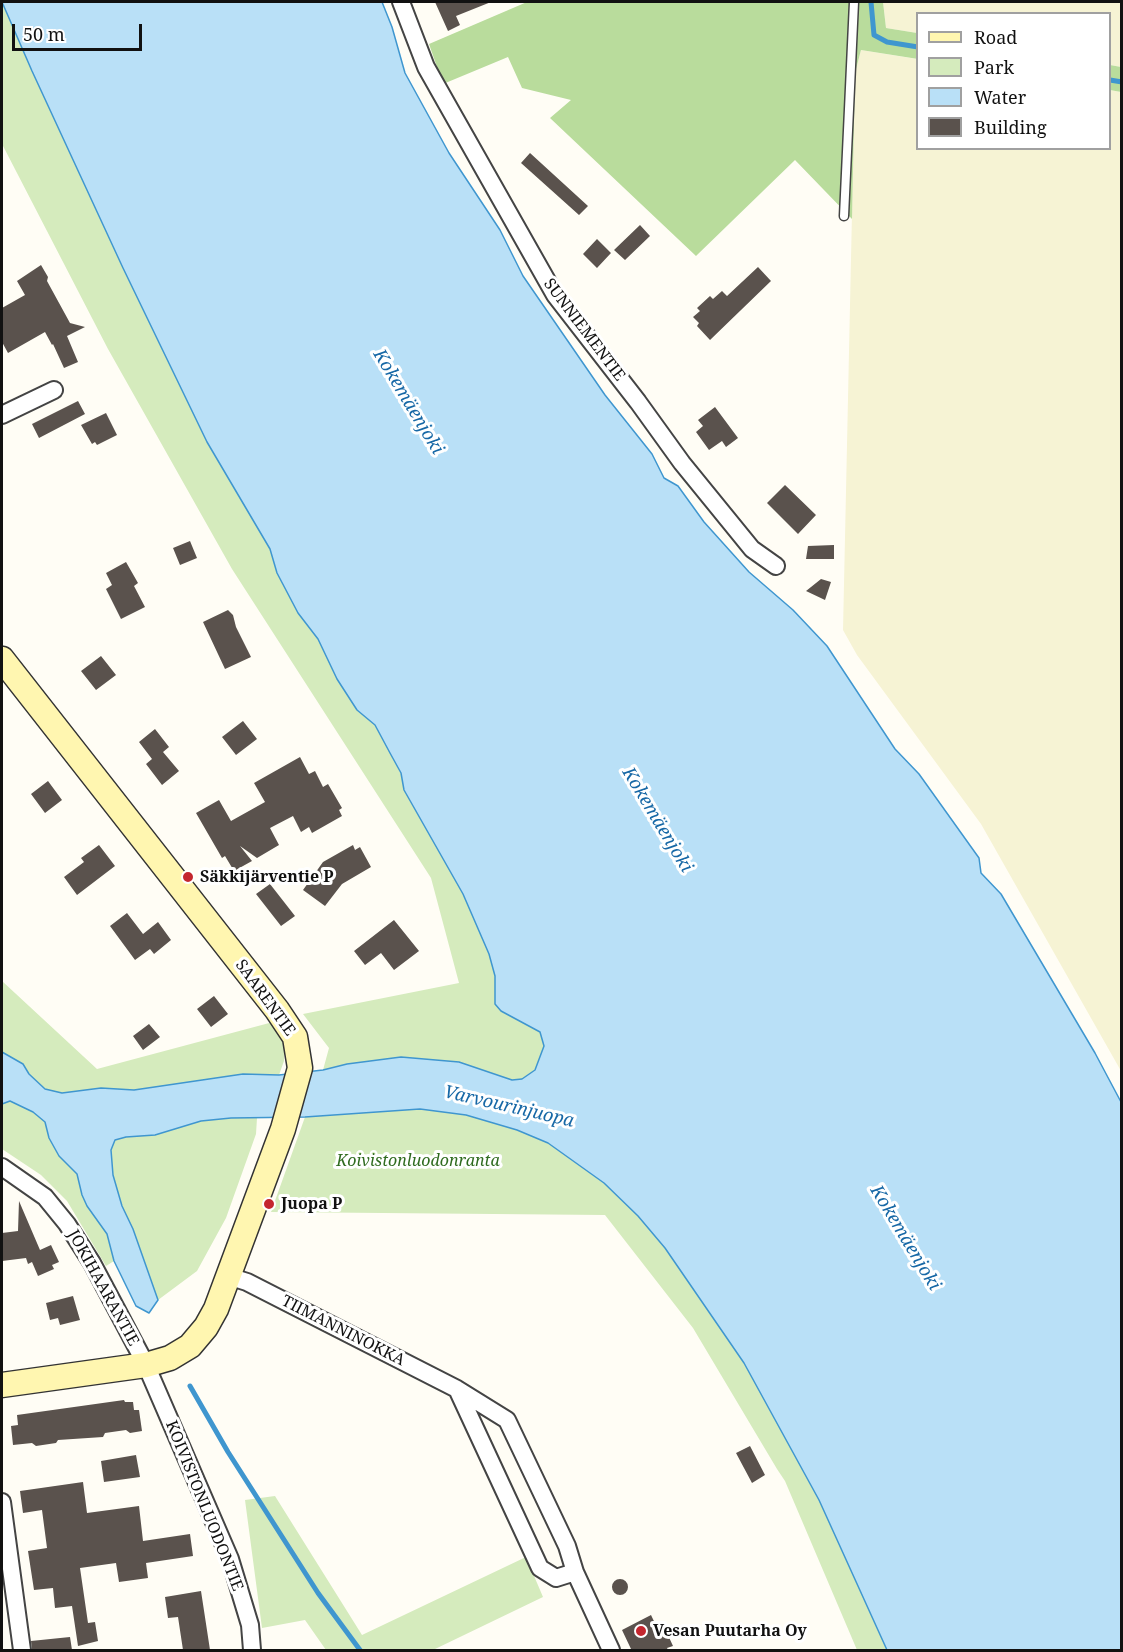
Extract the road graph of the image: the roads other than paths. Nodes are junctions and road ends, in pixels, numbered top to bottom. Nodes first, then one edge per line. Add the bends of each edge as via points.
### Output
1 (401, 2) edge
2 (854, 2) edge
3 (844, 216) dead end
4 (54, 390) dead end
5 (2, 415) edge
6 (776, 566) dead end
7 (2, 659) edge
8 (2, 1167) edge
9 (228, 1276) junction
10 (146, 1365) junction
11 (2, 1385) edge
12 (457, 1389) junction
13 (2, 1502) edge
14 (574, 1572) junction
15 (22, 1650) edge
16 (252, 1650) edge
17 (611, 1650) edge

1 - 6 street, SUNNIEMENTIE via 426,67 555,295 752,549
2 - 3 lane
4 - 5 street
7 - 9 street, SAARENTIE via 278,1010 295,1037 300,1068 283,1129
8 - 10 street, JOKIHAARANTIE via 45,1197 67,1224
9 - 10 street, SAARENTIE via 206,1328 190,1346 170,1358
9 - 12 street, TIIMANNINOKKA via 247,1282
10 - 11 street, SAARENTIE
10 - 16 street, KOIVISTONLUODONTIE via 230,1559 250,1625
12 - 14 street, TIIMANNINOKKA via 507,1420 567,1546
12 - 14 street via 540,1568 556,1578
13 - 15 street
14 - 17 street, TIIMANNINOKKA

